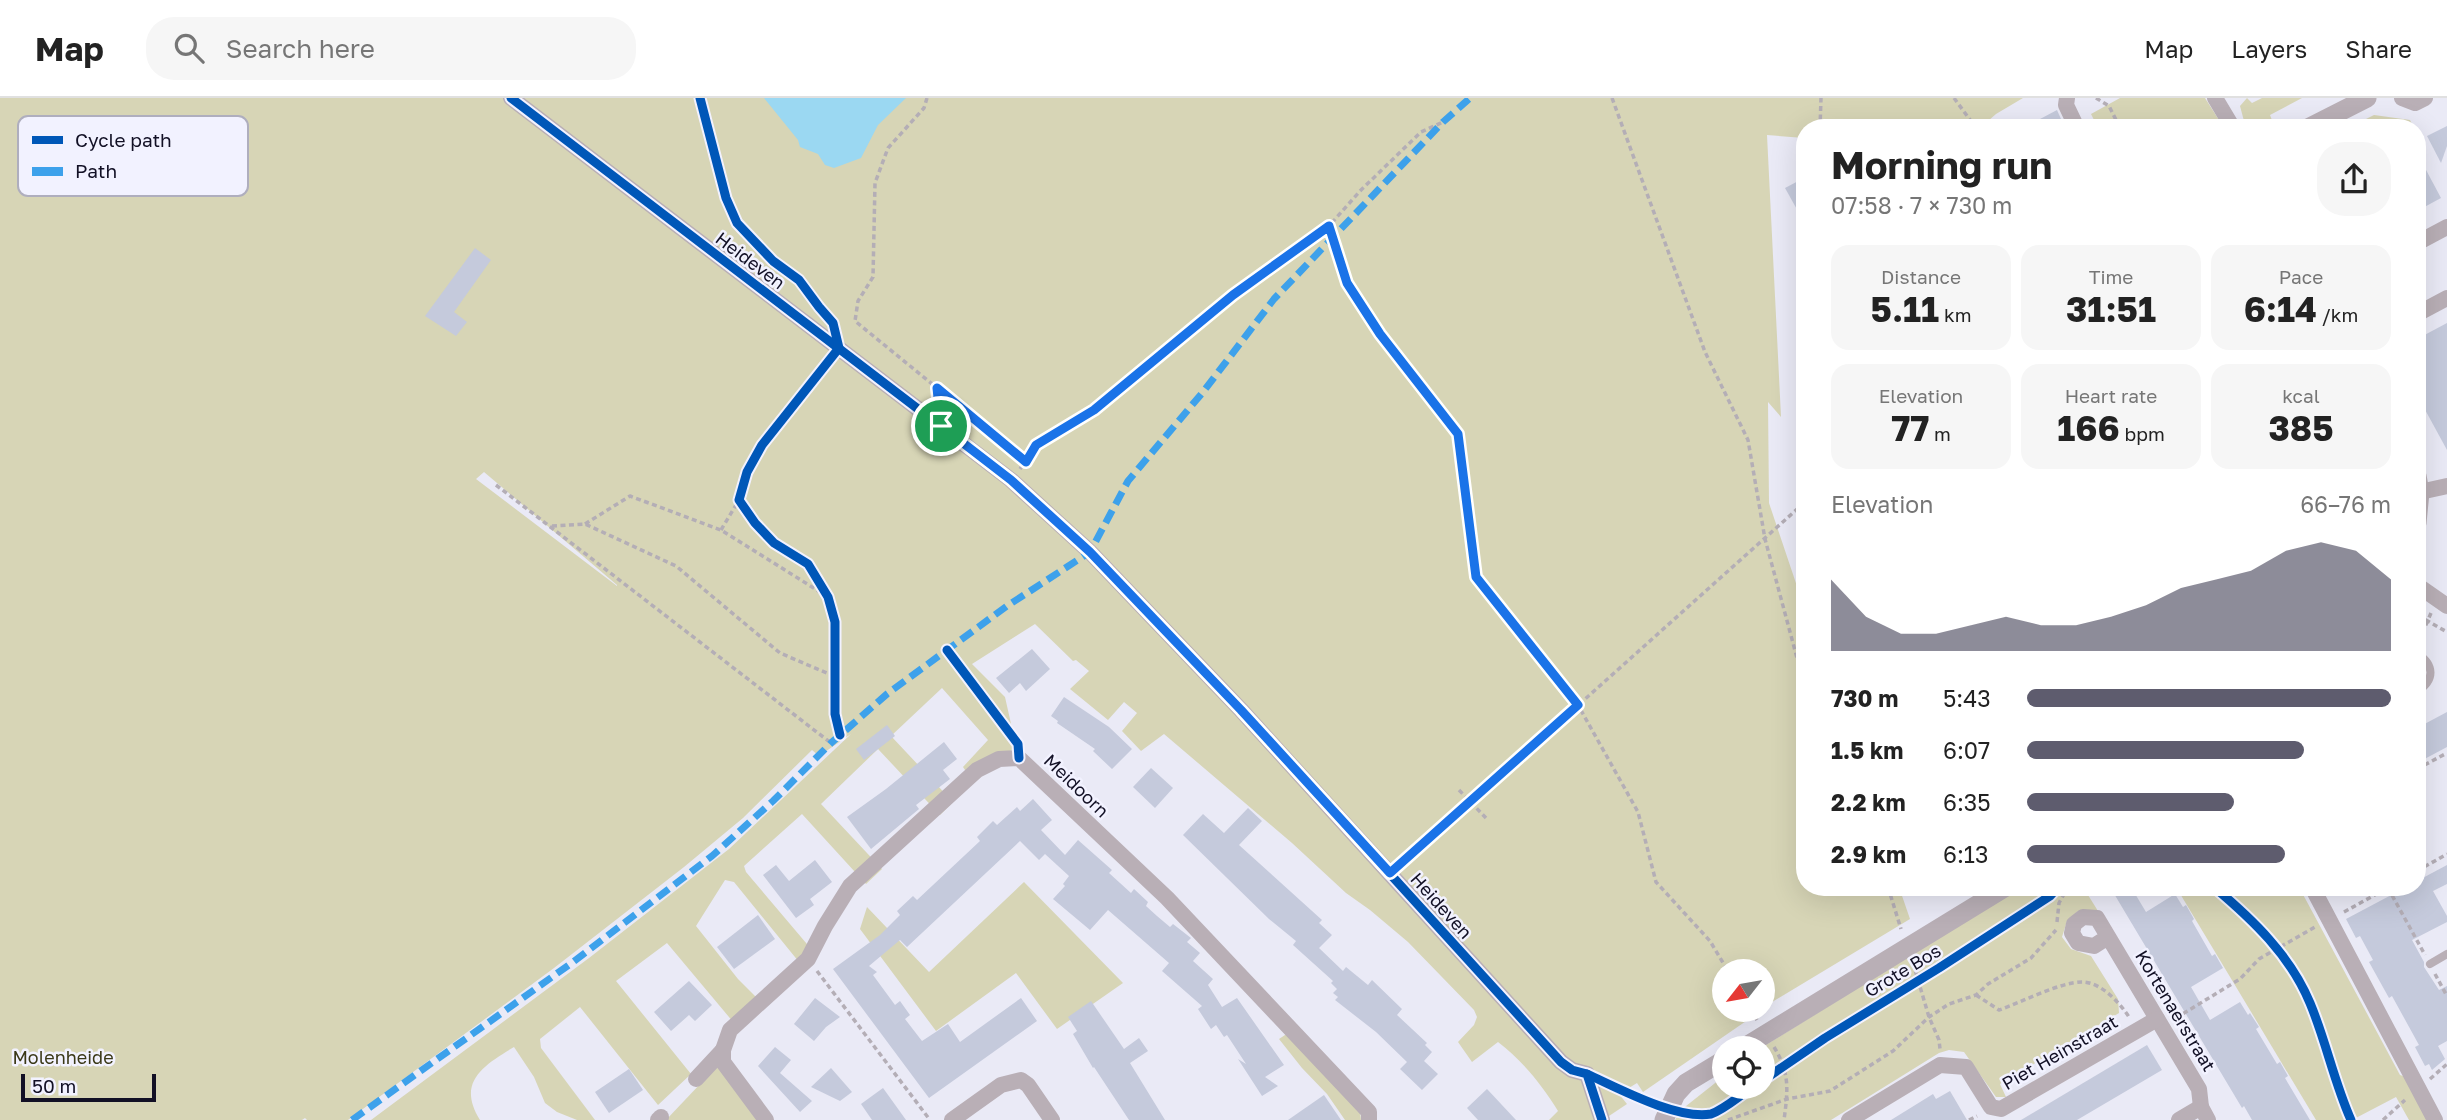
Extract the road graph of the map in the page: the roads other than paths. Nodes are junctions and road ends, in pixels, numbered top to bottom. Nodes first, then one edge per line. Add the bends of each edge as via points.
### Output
1 (511, 98) edge
2 (2067, 98) edge
3 (2215, 98) edge
4 (2367, 98) edge
5 (2402, 98) edge
6 (2425, 98) edge
7 (2073, 119) edge
8 (2227, 119) edge
9 (2326, 119) edge
10 (2447, 227) edge
11 (2426, 238) edge
12 (2447, 298) edge
13 (2426, 309) edge
14 (2426, 485) edge
15 (2447, 486) edge
16 (2426, 591) edge
17 (2443, 603) edge
18 (2426, 659) edge
19 (2426, 685) edge
20 (1991, 896) edge
21 (2317, 896) edge
22 (2108, 937) dead end
23 (2447, 954) edge
24 (2430, 964) road end
25 (2157, 1019) junction
26 (1763, 1036) edge
27 (723, 1050) junction
28 (1712, 1067) edge
29 (696, 1079) dead end
30 (2205, 1114) edge
31 (766, 1120) edge
32 (952, 1120) edge
33 (1052, 1120) edge
34 (1369, 1120) edge
35 (1602, 1120) edge
36 (1664, 1120) edge
37 (1849, 1120) edge
38 (2179, 1120) edge
39 (2435, 1120) edge

1 - 35 street, Heideven via 1011,480 1090,552 1241,710 1561,1062 1587,1074
2 - 7 street
3 - 8 street
4 - 9 street
5 - 6 street via 2415,103
10 - 11 street
12 - 13 street
14 - 15 street
16 - 17 street
18 - 19 lane via 2431,672
20 - 26 street, Grote Bos
21 - 39 street
22 - 25 street, Kortenaerstraat
23 - 24 lane
25 - 30 street, Kortenaerstraat via 2199,1089
25 - 37 street, Piet Heinstraat via 2001,1109 1991,1107 1966,1068 1940,1065
27 - 29 street, Meidoorn
27 - 31 street via 723,1062
27 - 34 street, Meidoorn via 730,1030 808,959 850,886 977,770 999,760 1019,758 1167,898 1369,1112
28 - 36 street via 1686,1083
30 - 38 street, Kortenaerstraat
32 - 33 street via 1001,1085 1021,1080

